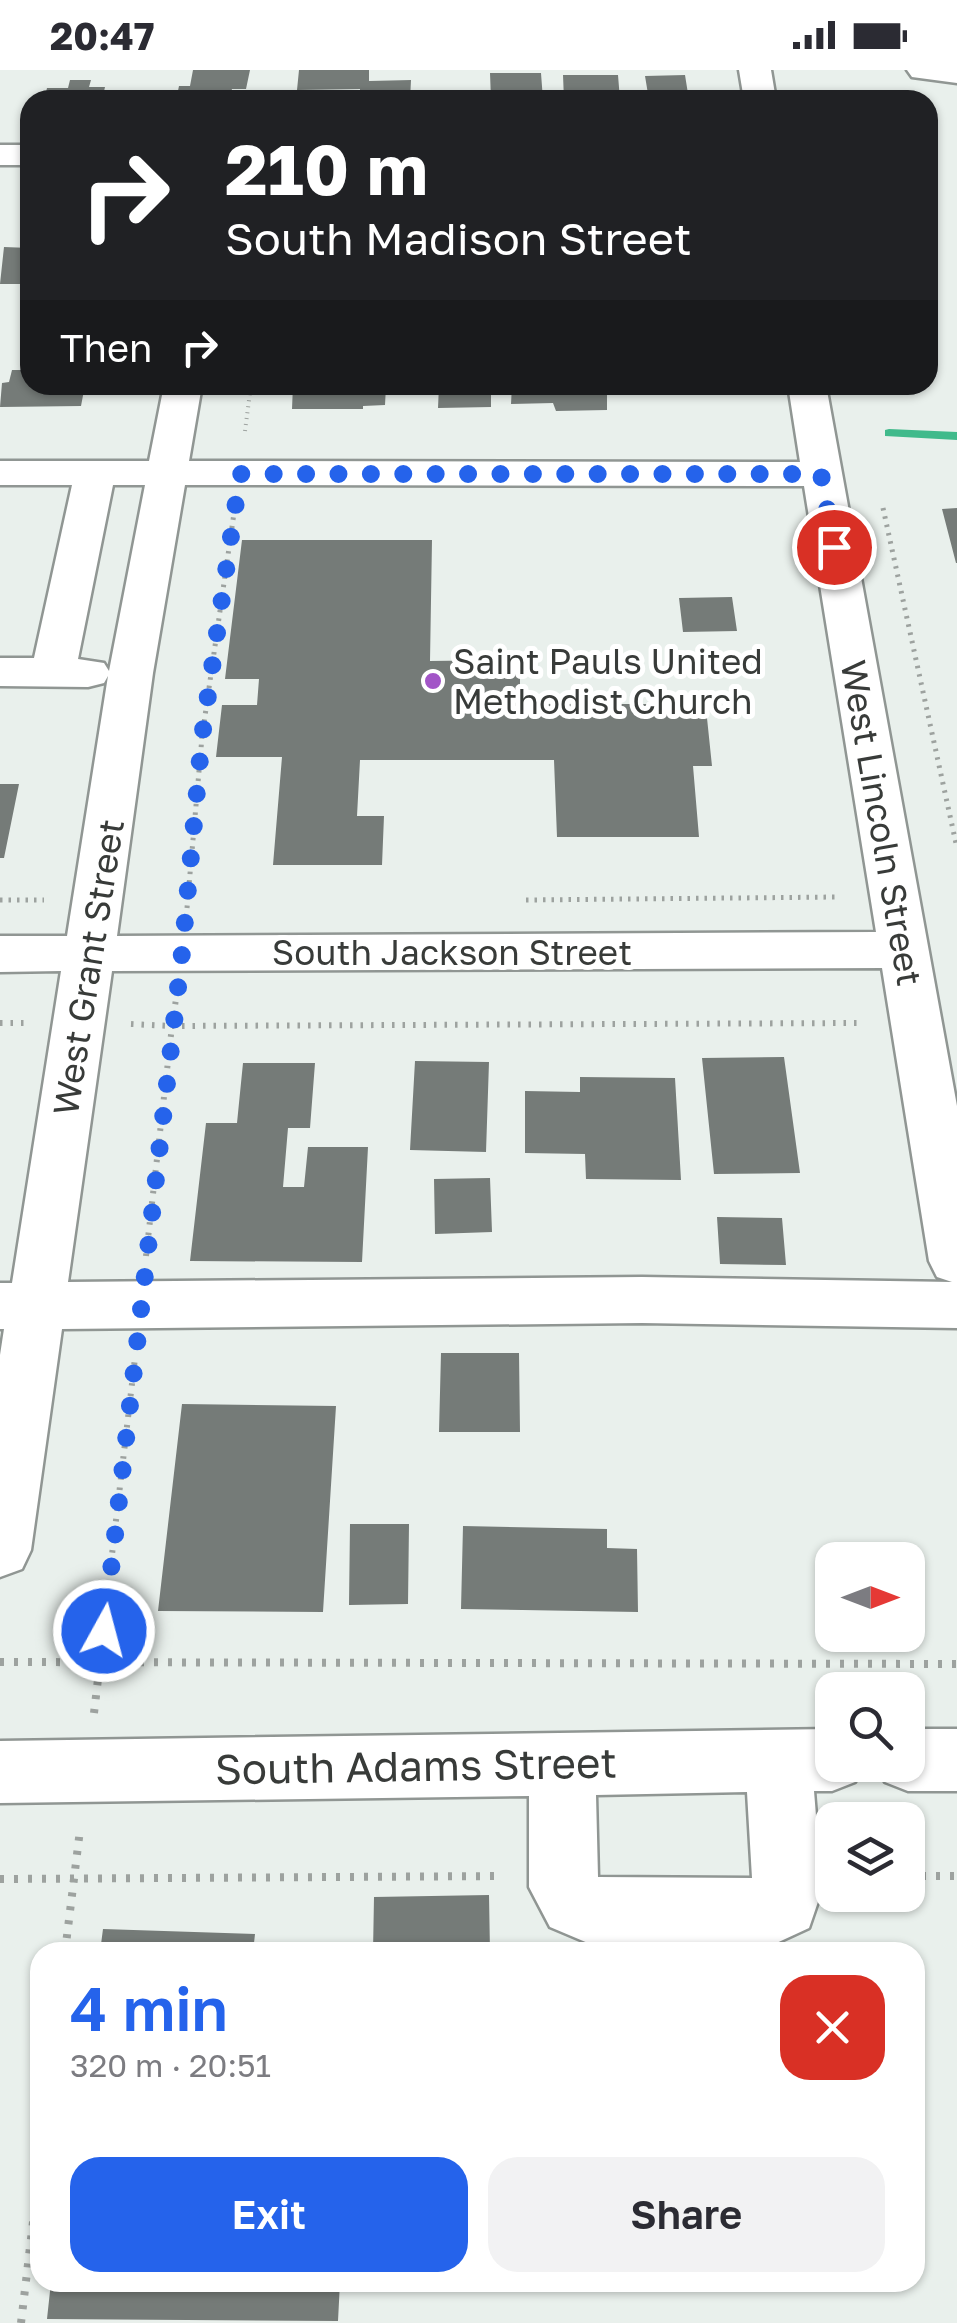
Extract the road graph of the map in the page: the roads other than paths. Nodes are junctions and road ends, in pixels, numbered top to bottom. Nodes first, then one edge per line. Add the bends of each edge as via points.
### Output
1 (924, 70) edge
2 (957, 73) edge
3 (180, 395) edge
4 (809, 395) edge
5 (0, 473) edge
6 (96, 473) junction
7 (168, 473) junction
8 (821, 474) junction
9 (0, 672) edge
10 (53, 672) junction
11 (131, 673) junction
12 (905, 950) junction
13 (0, 954) edge
14 (91, 954) junction
15 (957, 1261) edge
16 (957, 1305) edge
17 (18, 1306) edge
18 (0, 1550) edge
19 (805, 1760) edge
20 (925, 1760) edge
21 (957, 1760) edge
22 (562, 1762) junction
23 (0, 1772) edge

1 - 2 street
3 - 7 street, West Grant Street
4 - 8 street, West Lincoln Street
5 - 6 street
6 - 7 street
6 - 10 street
7 - 8 street
7 - 11 street, West Grant Street
8 - 12 street, West Lincoln Street
9 - 10 street
10 - 11 street
11 - 14 street, West Grant Street
12 - 14 street, South Jackson Street
12 - 15 street, West Lincoln Street
13 - 14 street, South Jackson Street
14 - 17 street, West Grant Street
16 - 17 street via 642,1300
17 - 18 street, West Grant Street
19 - 22 street, South Adams Street
19 - 22 street via 784,1904 770,1912 594,1912 575,1903 564,1887
20 - 21 street
22 - 23 street, South Adams Street

